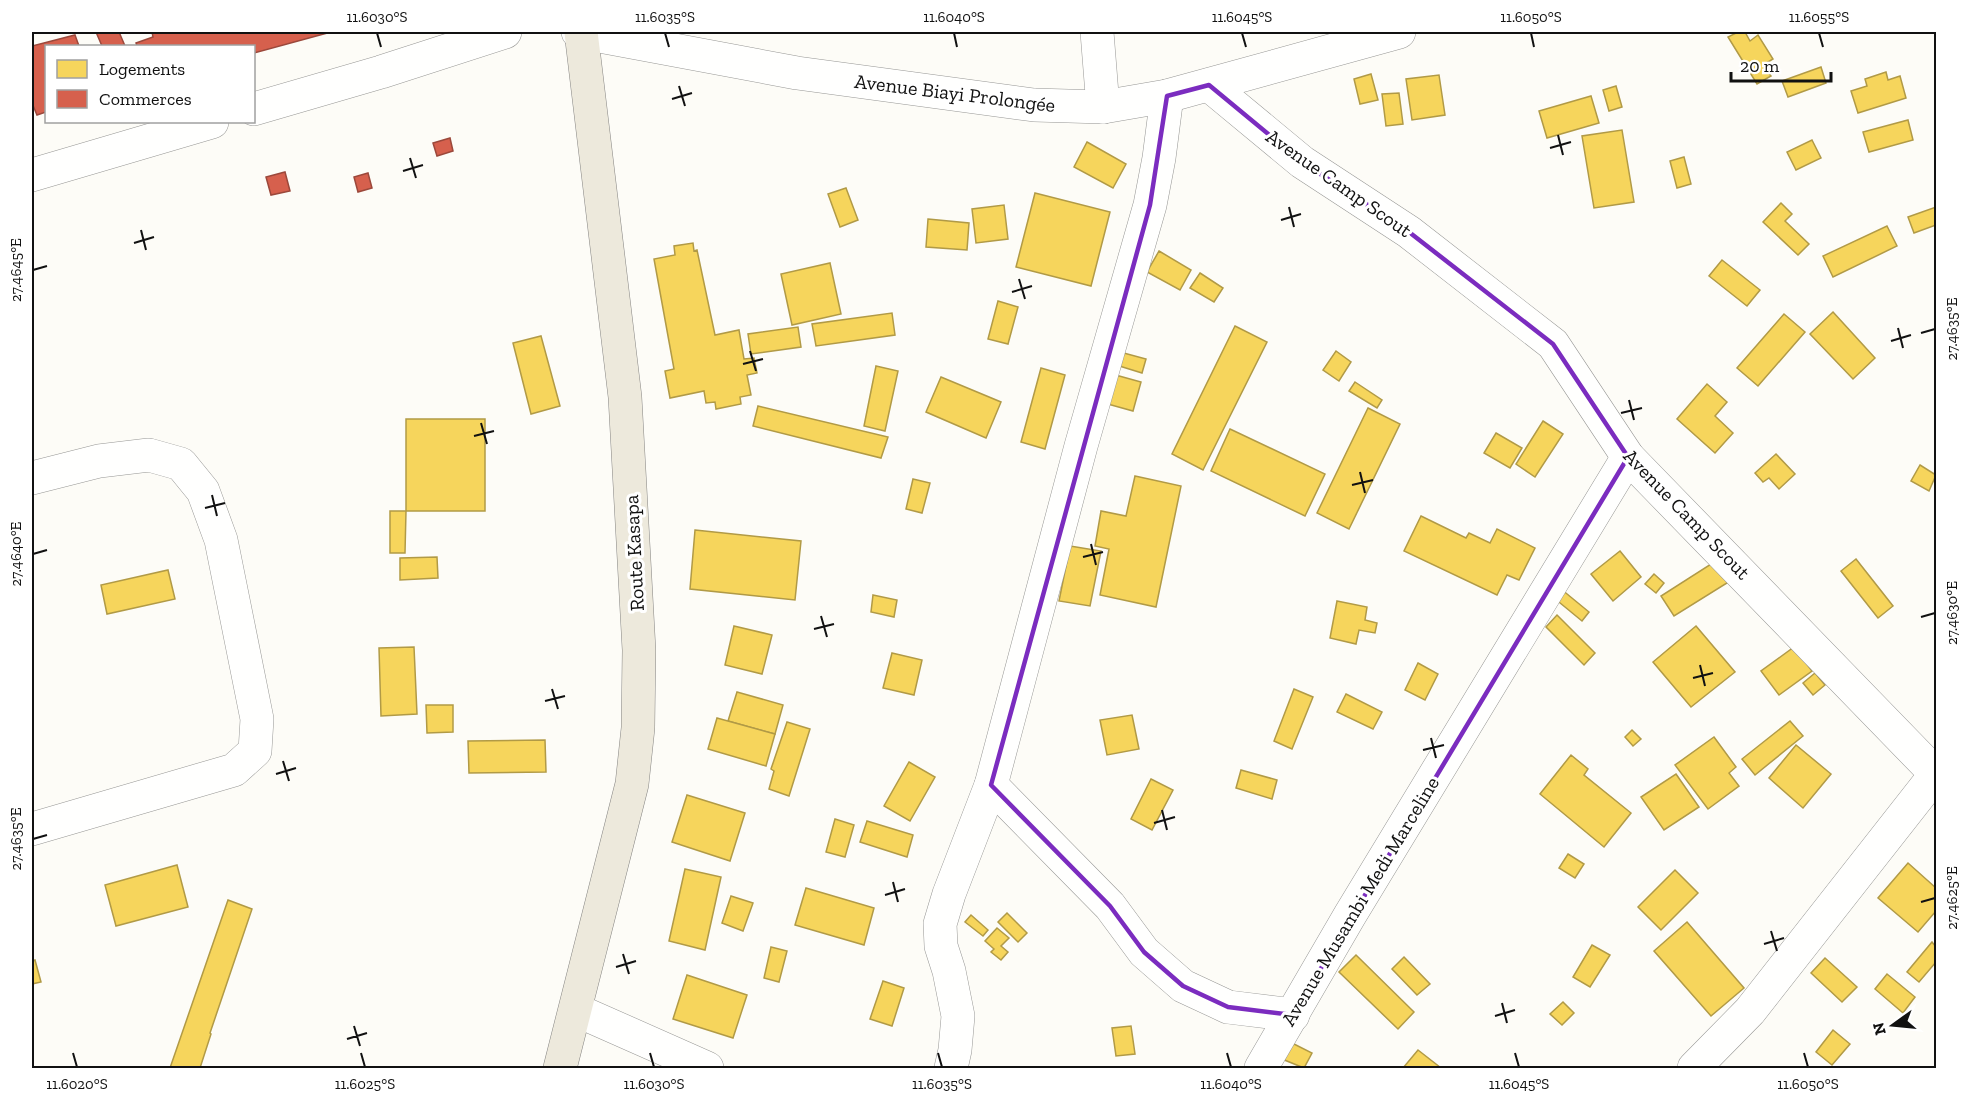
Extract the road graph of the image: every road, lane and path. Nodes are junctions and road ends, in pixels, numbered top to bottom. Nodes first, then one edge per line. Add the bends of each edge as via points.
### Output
1 (505, 32) edge
2 (580, 32) edge
3 (1097, 32) edge
4 (1399, 32) edge
5 (1209, 85) junction
6 (1167, 96) junction
7 (1102, 107) junction
8 (255, 110) edge
9 (209, 123) edge
10 (32, 175) edge
11 (1628, 457) junction
12 (32, 478) edge
13 (1936, 774) edge
14 (991, 785) junction
15 (32, 828) edge
16 (576, 1010) junction
17 (1293, 1015) junction
18 (560, 1068) edge
19 (707, 1068) edge
20 (951, 1068) edge
21 (1261, 1068) edge
22 (1694, 1068) edge

1 - 8 street
2 - 7 street, Avenue Biayi Prolongée via 797,73 1034,105
2 - 16 main road, Route Kasapa via 625,397 639,661 632,784
3 - 7 street
4 - 5 street, Avenue Biayi Prolongée
5 - 6 street, Avenue Biayi Prolongée
5 - 11 street, Avenue Camp Scout via 1302,162 1409,232 1553,344
6 - 7 street, Avenue Biayi Prolongée
6 - 14 street via 1150,205
9 - 10 street
11 - 13 street, Avenue Camp Scout
11 - 17 street, Avenue Musambi Medi Marceline
12 - 15 street via 99,461 149,455 181,464 203,491 221,540 258,719 255,751 234,770
13 - 22 street via 1750,1011
14 - 17 street via 1110,906 1144,951 1183,986 1228,1006
14 - 20 street via 940,924 941,946 958,1016
16 - 18 main road, Route Kasapa
16 - 19 street
17 - 21 street, Avenue Musambi Medi Marceline

